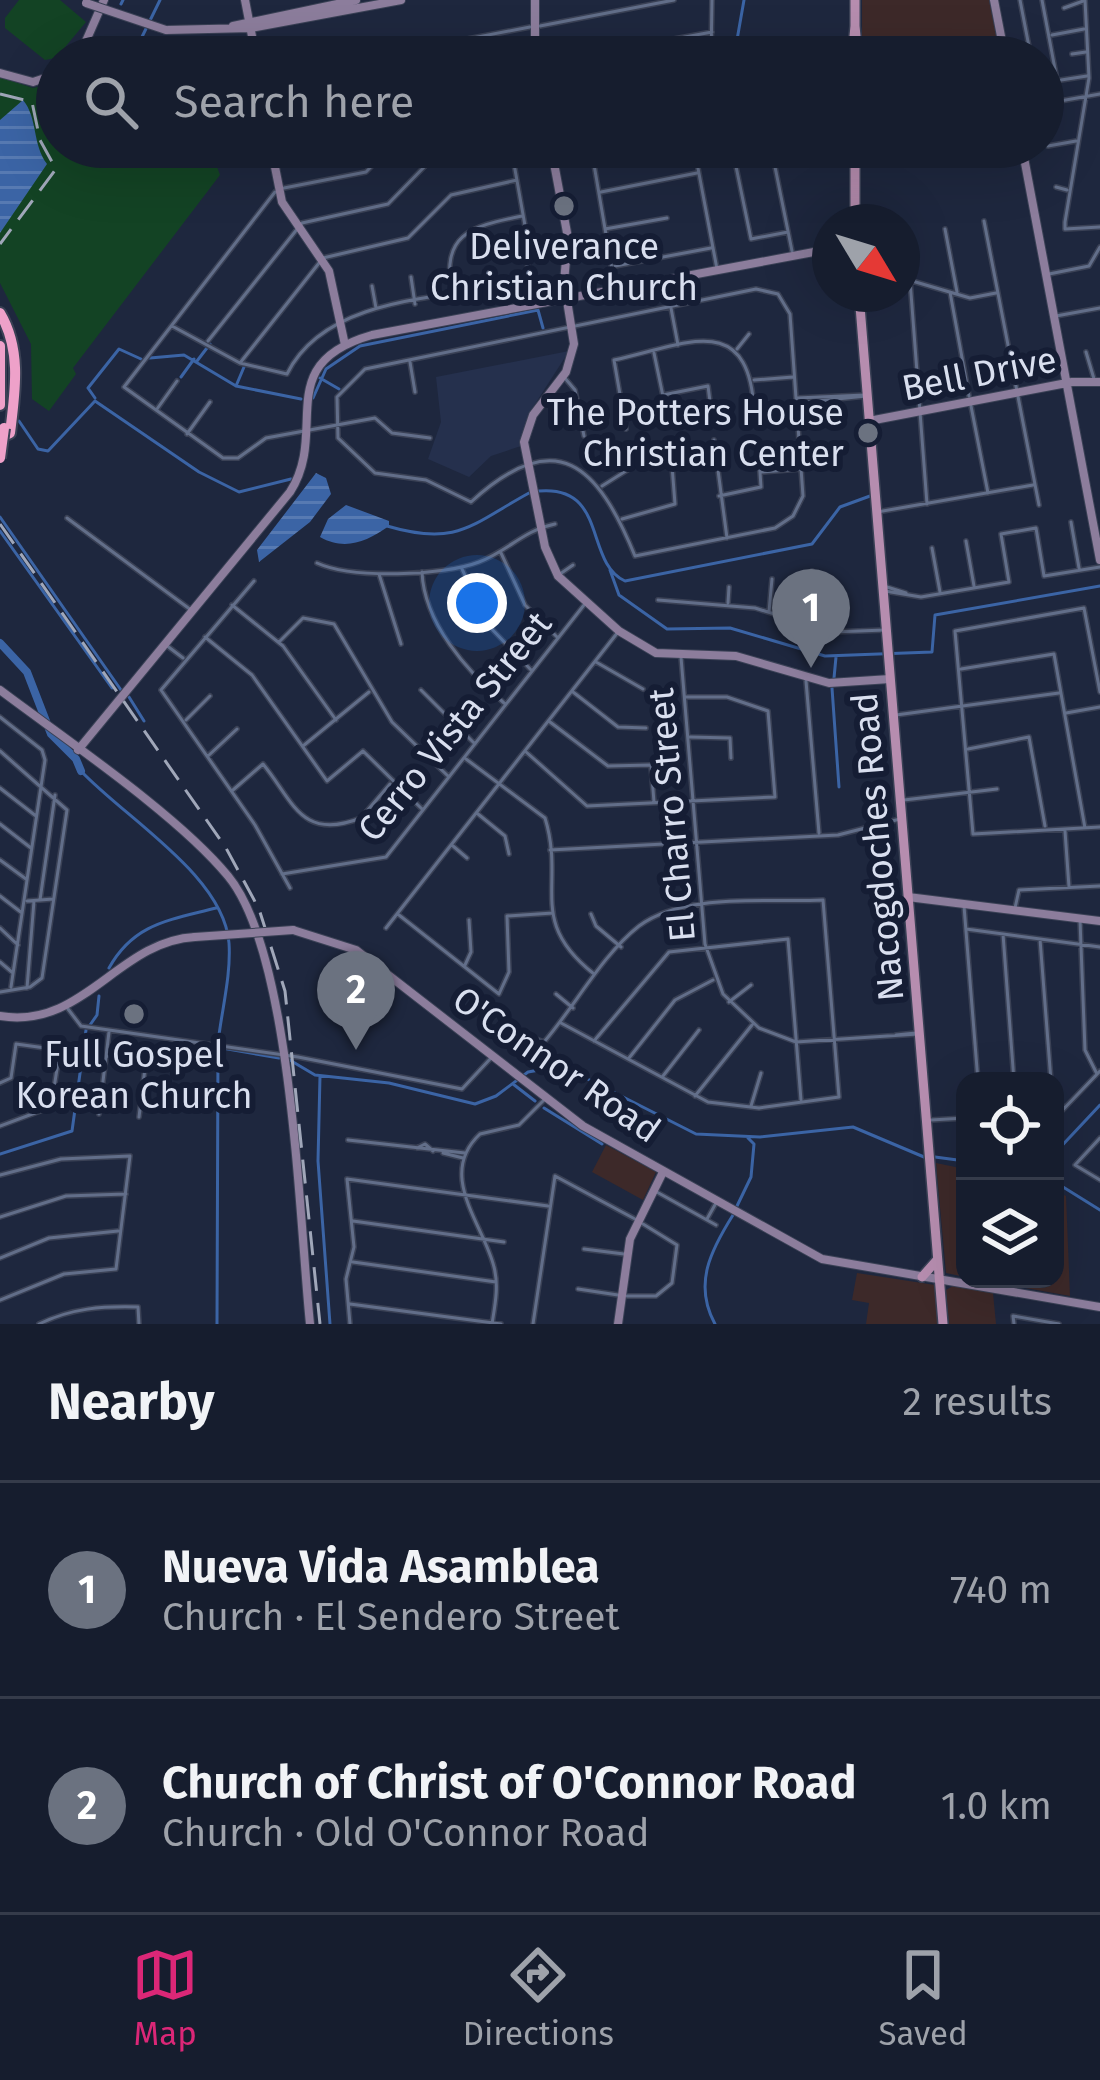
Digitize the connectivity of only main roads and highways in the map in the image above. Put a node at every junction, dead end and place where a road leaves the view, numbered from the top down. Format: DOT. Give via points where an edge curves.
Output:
graph roads {
  1 [pos="855,0"];
  2 [pos="854,36"];
  3 [pos="856,168"];
  4 [pos="855,204"];
  5 [pos="860,312"];
  6 [pos="0,314"];
  7 [pos="0,346"];
  8 [pos="0,406"];
  9 [pos="2,433"];
  10 [pos="0,458"];
  11 [pos="937,1260"];
  12 [pos="922,1277"];
  13 [pos="943,1324"];
  1 -- 2 [label="main road"];
  3 -- 4 [label="main road"];
  5 -- 11 [label="main road, Nacogdoches Road"];
  6 -- 9 [label="highway" via="10,380"];
  7 -- 8 [label="highway"];
  9 -- 10 [label="highway, bridge"];
  11 -- 12 [label="main road"];
  11 -- 13 [label="main road, Nacogdoches Road"];
}
